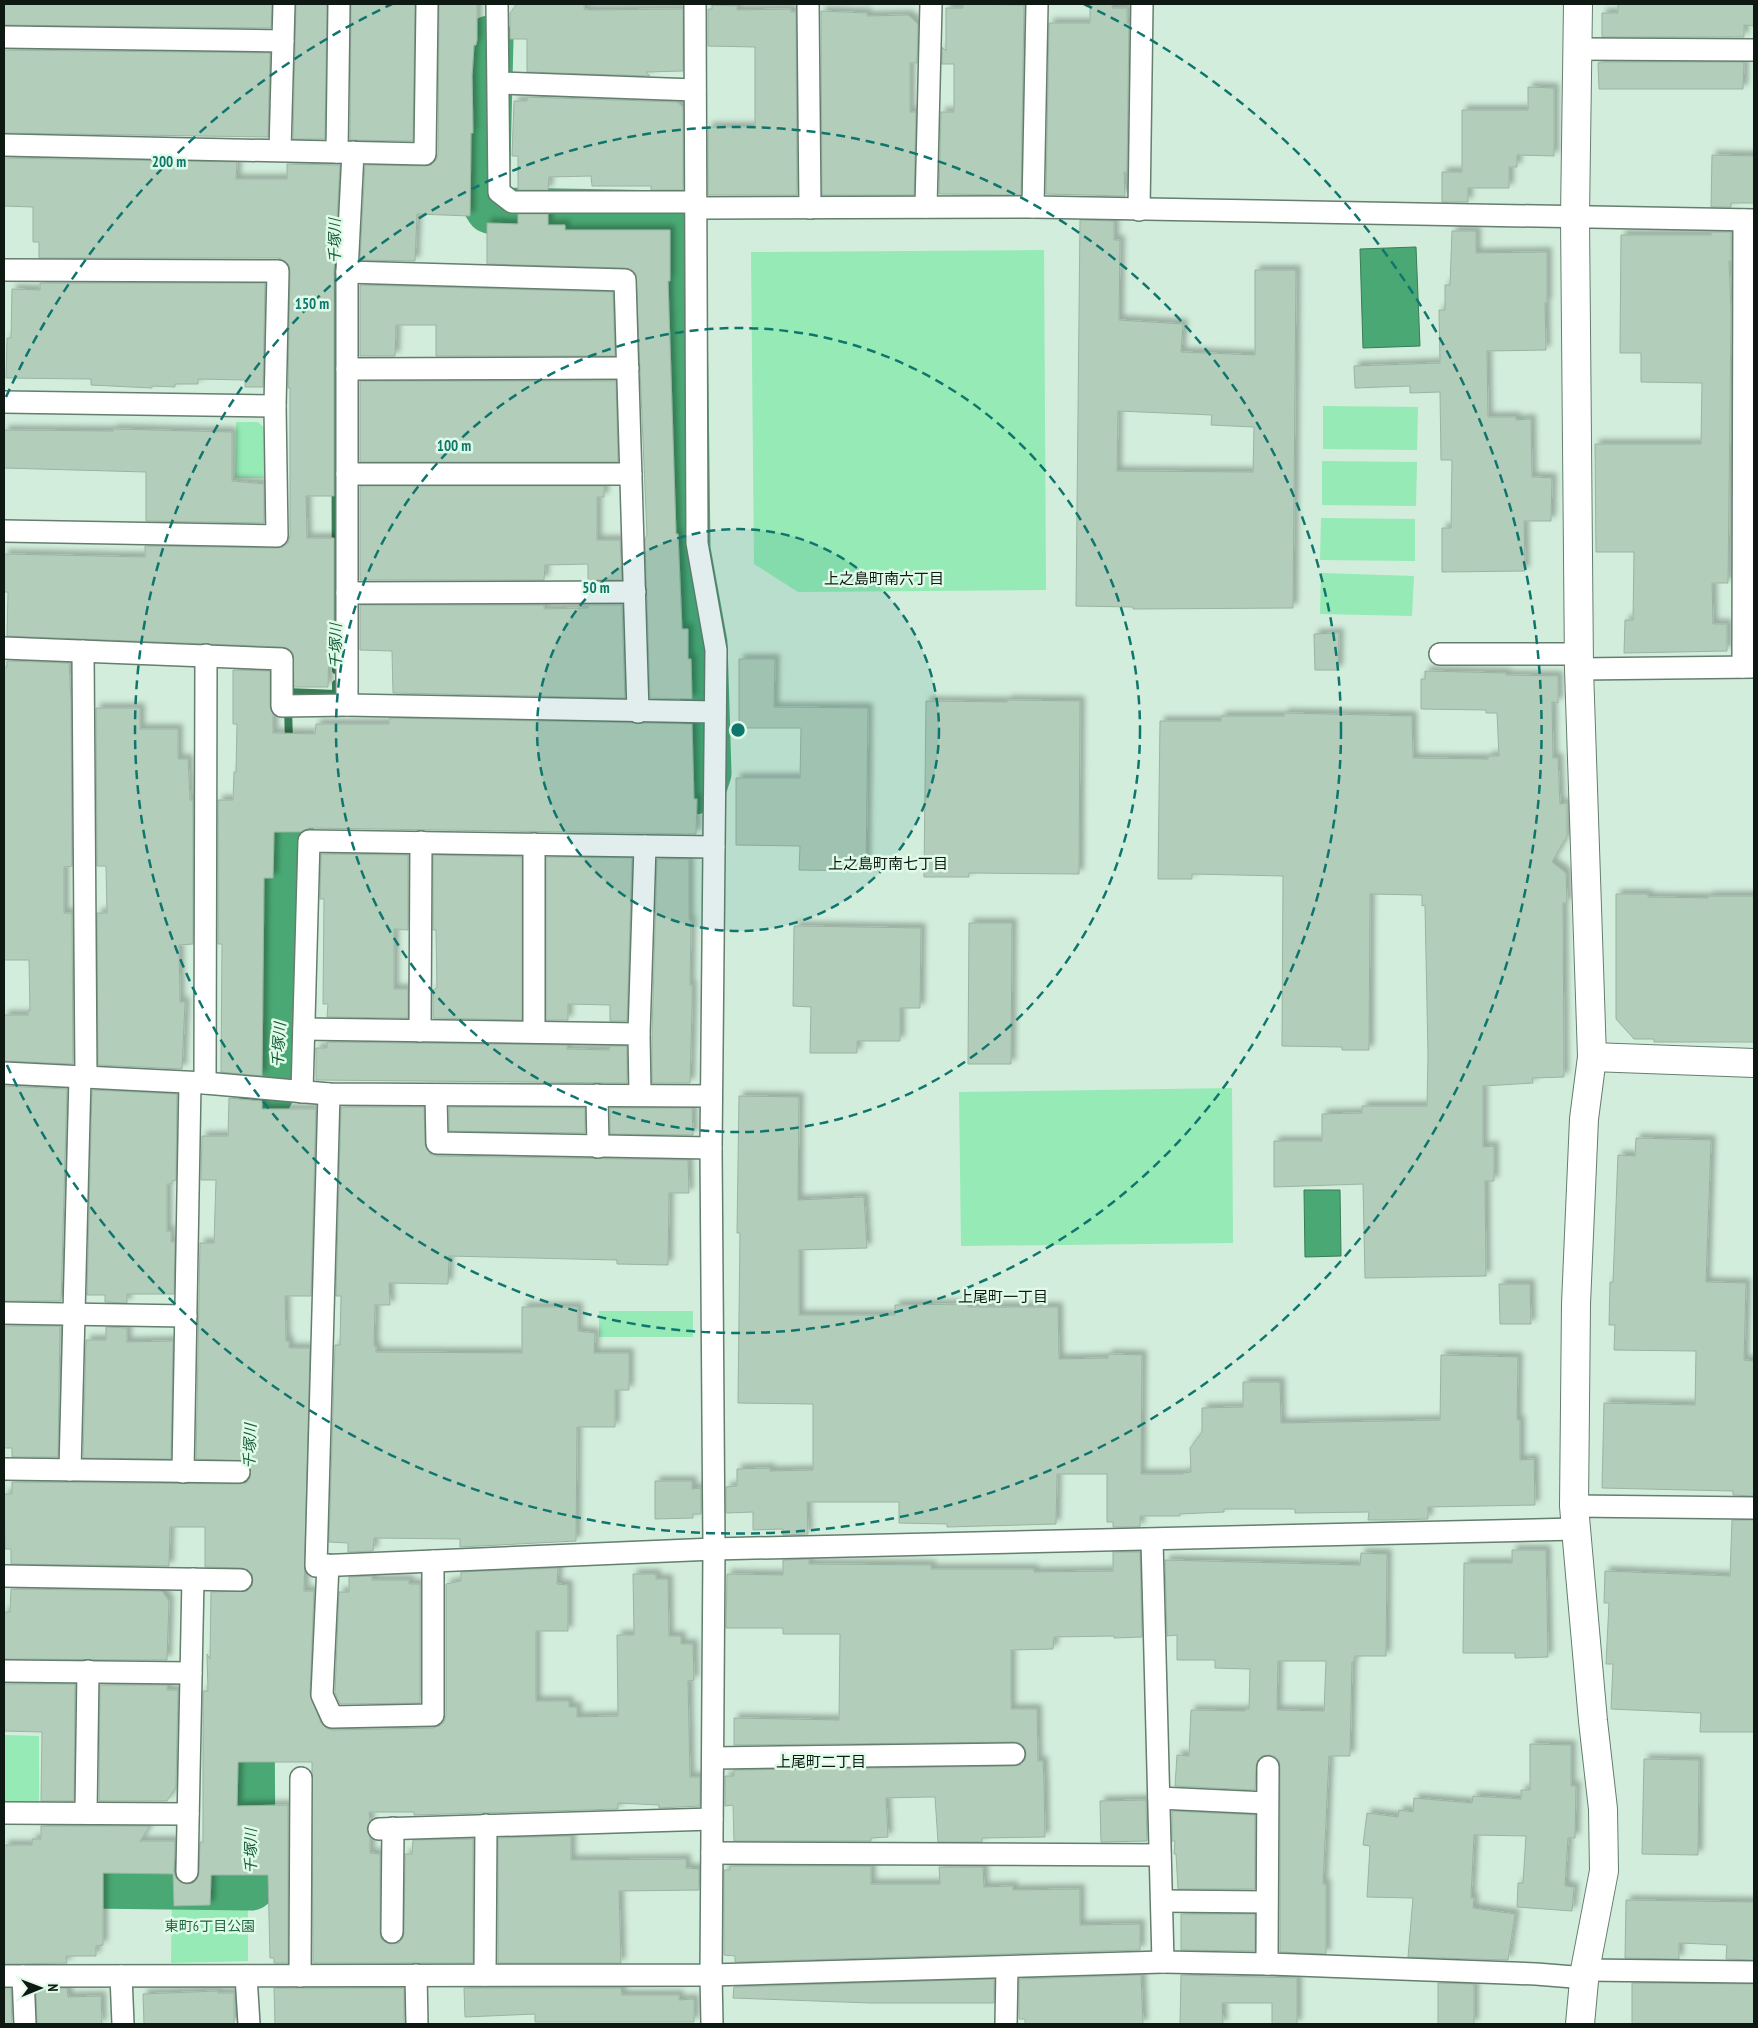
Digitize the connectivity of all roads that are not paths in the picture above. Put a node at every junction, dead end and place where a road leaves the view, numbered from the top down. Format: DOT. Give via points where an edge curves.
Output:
graph roads {
  1 [pos="284,4"];
  2 [pos="339,4"];
  3 [pos="427,4"];
  4 [pos="498,4"];
  5 [pos="695,4"];
  6 [pos="808,4"];
  7 [pos="931,4"];
  8 [pos="1037,4"];
  9 [pos="1142,4"];
  10 [pos="1578,4"];
  11 [pos="4,37"];
  12 [pos="283,41"];
  13 [pos="1577,49"];
  14 [pos="1754,50"];
  15 [pos="499,83"];
  16 [pos="695,90"];
  17 [pos="4,145"];
  18 [pos="280,150"];
  19 [pos="345,152"];
  20 [pos="696,205"];
  21 [pos="926,207"];
  22 [pos="1033,207"];
  23 [pos="810,208"];
  24 [pos="1139,210"];
  25 [pos="1575,217"];
  26 [pos="1749,220"];
  27 [pos="4,270"];
  28 [pos="347,272"];
  29 [pos="1750,345"];
  30 [pos="628,368"];
  31 [pos="347,369"];
  32 [pos="4,402"];
  33 [pos="275,406"];
  34 [pos="347,474"];
  35 [pos="631,474"];
  36 [pos="4,531"];
  37 [pos="1749,533"];
  38 [pos="635,592"];
  39 [pos="347,593"];
  40 [pos="4,648"];
  41 [pos="83,651"];
  42 [pos="1440,654"];
  43 [pos="206,656"];
  44 [pos="1579,661"];
  45 [pos="1749,667"];
  46 [pos="347,705"];
  47 [pos="638,712"];
  48 [pos="709,712"];
  49 [pos="421,842"];
  50 [pos="534,844"];
  51 [pos="645,846"];
  52 [pos="714,848"];
  53 [pos="304,1029"];
  54 [pos="420,1031"];
  55 [pos="534,1032"];
  56 [pos="639,1034"];
  57 [pos="1592,1057"];
  58 [pos="1754,1063"];
  59 [pos="4,1073"];
  60 [pos="83,1077"];
  61 [pos="198,1083"];
  62 [pos="302,1092"];
  63 [pos="329,1094"];
  64 [pos="640,1094"];
  65 [pos="436,1095"];
  66 [pos="597,1095"];
  67 [pos="711,1096"];
  68 [pos="598,1147"];
  69 [pos="711,1148"];
  70 [pos="4,1313"];
  71 [pos="74,1315"];
  72 [pos="186,1316"];
  73 [pos="4,1469"];
  74 [pos="70,1470"];
  75 [pos="183,1472"];
  76 [pos="240,1472"];
  77 [pos="1754,1508"];
  78 [pos="1574,1518"];
  79 [pos="1152,1540"];
  80 [pos="714,1548"];
  81 [pos="433,1561"];
  82 [pos="328,1565"];
  83 [pos="4,1576"];
  84 [pos="193,1579"];
  85 [pos="241,1580"];
  86 [pos="4,1671"];
  87 [pos="88,1672"];
  88 [pos="191,1673"];
  89 [pos="1014,1754"];
  90 [pos="713,1758"];
  91 [pos="1268,1767"];
  92 [pos="300,1778"];
  93 [pos="1159,1798"];
  94 [pos="1266,1803"];
  95 [pos="4,1813"];
  96 [pos="86,1813"];
  97 [pos="188,1814"];
  98 [pos="712,1819"];
  99 [pos="486,1825"];
  100 [pos="712,1853"];
  101 [pos="1160,1855"];
  102 [pos="187,1872"];
  103 [pos="1162,1901"];
  104 [pos="1267,1902"];
  105 [pos="392,1932"];
  106 [pos="1163,1962"];
  107 [pos="1267,1964"];
  108 [pos="1007,1966"];
  109 [pos="1754,1972"];
  110 [pos="1585,1974"];
  111 [pos="416,1975"];
  112 [pos="486,1975"];
  113 [pos="711,1975"];
  114 [pos="13,1976"];
  115 [pos="121,1976"];
  116 [pos="246,1976"];
  117 [pos="300,1976"];
  118 [pos="25,2024"];
  119 [pos="123,2024"];
  120 [pos="249,2024"];
  121 [pos="417,2024"];
  122 [pos="712,2024"];
  123 [pos="1006,2024"];
  124 [pos="1580,2024"];
  1 -- 12 [label="street"];
  2 -- 19 [label="street"];
  3 -- 19 [label="street" via="425,154"];
  4 -- 15 [label="street"];
  5 -- 16 [label="street"];
  6 -- 23 [label="street"];
  7 -- 21 [label="street"];
  8 -- 22 [label="street"];
  9 -- 24 [label="street"];
  10 -- 13 [label="street"];
  11 -- 12 [label="street"];
  12 -- 18 [label="street"];
  13 -- 14 [label="street"];
  13 -- 25 [label="street"];
  15 -- 16 [label="street"];
  15 -- 20 [label="street" via="499,192 512,202"];
  16 -- 20 [label="street"];
  17 -- 18 [label="street"];
  18 -- 19 [label="street"];
  19 -- 28 [label="street"];
  20 -- 23 [label="street"];
  20 -- 48 [label="street" via="697,543 716,650"];
  21 -- 22 [label="street"];
  21 -- 23 [label="street"];
  22 -- 24 [label="street"];
  24 -- 25 [label="street"];
  25 -- 26 [label="street"];
  25 -- 44 [label="street"];
  26 -- 29 [label="street"];
  27 -- 33 [label="street" via="278,271"];
  28 -- 30 [label="street" via="625,280"];
  28 -- 31 [label="street"];
  29 -- 37 [label="street"];
  30 -- 31 [label="street"];
  30 -- 35 [label="street"];
  31 -- 34 [label="street"];
  32 -- 33 [label="street"];
  33 -- 36 [label="street" via="277,536"];
  34 -- 35 [label="street"];
  34 -- 39 [label="street"];
  35 -- 38 [label="street"];
  37 -- 45 [label="street"];
  38 -- 39 [label="street"];
  38 -- 47 [label="street"];
  39 -- 46 [label="street"];
  40 -- 41 [label="street"];
  41 -- 43 [label="street"];
  41 -- 60 [label="street"];
  42 -- 44 [label="street"];
  43 -- 46 [label="street" via="282,659 282,706"];
  43 -- 61 [label="street"];
  44 -- 45 [label="street"];
  44 -- 57 [label="street"];
  46 -- 47 [label="street"];
  47 -- 48 [label="street"];
  48 -- 52 [label="street"];
  49 -- 50 [label="street"];
  49 -- 53 [label="street" via="309,840"];
  49 -- 54 [label="street"];
  50 -- 51 [label="street"];
  50 -- 55 [label="street"];
  51 -- 52 [label="street"];
  51 -- 56 [label="street"];
  52 -- 67 [label="street"];
  53 -- 54 [label="street"];
  53 -- 62 [label="street"];
  54 -- 55 [label="street"];
  55 -- 56 [label="street"];
  56 -- 64 [label="street"];
  57 -- 58 [label="street"];
  57 -- 78 [label="street" via="1584,1119 1576,1304"];
  59 -- 60 [label="street"];
  60 -- 61 [label="street"];
  60 -- 71 [label="street"];
  61 -- 62 [label="street"];
  61 -- 72 [label="street"];
  62 -- 63 [label="street"];
  63 -- 65 [label="street"];
  63 -- 82 [label="street" via="316,1566"];
  64 -- 66 [label="street"];
  64 -- 67 [label="street"];
  65 -- 66 [label="street"];
  65 -- 68 [label="street" via="437,1144"];
  66 -- 68 [label="street"];
  67 -- 69 [label="street"];
  68 -- 69 [label="street"];
  69 -- 80 [label="street"];
  70 -- 71 [label="street"];
  71 -- 72 [label="street"];
  71 -- 74 [label="street"];
  72 -- 75 [label="street"];
  73 -- 74 [label="street"];
  74 -- 75 [label="street"];
  75 -- 76 [label="street"];
  77 -- 78 [label="street"];
  78 -- 79 [label="street"];
  78 -- 110 [label="street" via="1603,1818 1604,1871"];
  79 -- 80 [label="street"];
  79 -- 93 [label="street"];
  80 -- 81 [label="street"];
  80 -- 90 [label="street"];
  81 -- 82 [label="street"];
  81 -- 82 [label="street" via="433,1715 332,1717 322,1695"];
  83 -- 84 [label="street"];
  84 -- 85 [label="street"];
  84 -- 88 [label="street"];
  86 -- 87 [label="street"];
  87 -- 88 [label="street"];
  87 -- 96 [label="street"];
  88 -- 97 [label="street"];
  89 -- 90 [label="street"];
  90 -- 98 [label="street"];
  91 -- 94 [label="street"];
  92 -- 117 [label="street"];
  93 -- 94 [label="street"];
  93 -- 101 [label="street"];
  94 -- 104 [label="street"];
  95 -- 96 [label="street"];
  96 -- 97 [label="street"];
  97 -- 102 [label="street"];
  98 -- 99 [label="street"];
  98 -- 100 [label="street"];
  99 -- 105 [label="street" via="386,1828"];
  99 -- 112 [label="street"];
  100 -- 101 [label="street"];
  100 -- 113 [label="street"];
  101 -- 103 [label="street"];
  103 -- 104 [label="street"];
  103 -- 106 [label="street"];
  104 -- 107 [label="street"];
  106 -- 107 [label="street"];
  106 -- 108 [label="street"];
  107 -- 110 [label="street"];
  108 -- 113 [label="street"];
  108 -- 123 [label="street"];
  109 -- 110 [label="street"];
  110 -- 124 [label="street"];
  111 -- 112 [label="street"];
  111 -- 117 [label="street"];
  111 -- 121 [label="street"];
  112 -- 113 [label="street"];
  113 -- 122 [label="street"];
  114 -- 115 [label="street"];
  114 -- 118 [label="street"];
  115 -- 116 [label="street"];
  115 -- 119 [label="street"];
  116 -- 117 [label="street"];
  116 -- 120 [label="street"];
}
